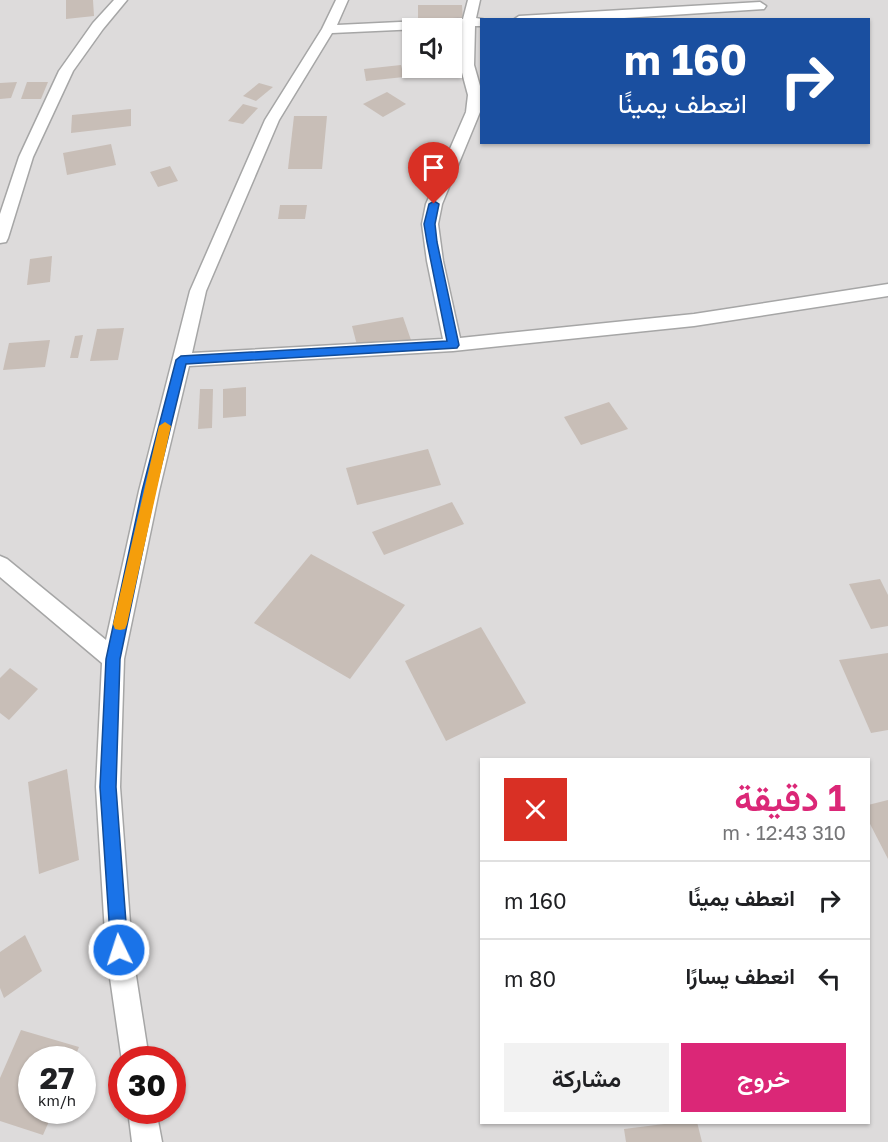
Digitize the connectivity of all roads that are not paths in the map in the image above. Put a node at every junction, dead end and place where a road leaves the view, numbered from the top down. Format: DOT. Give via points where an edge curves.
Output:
graph roads {
  1 [pos="121,0"];
  2 [pos="342,0"];
  3 [pos="474,0"];
  4 [pos="760,6"];
  5 [pos="553,18"];
  6 [pos="475,22"];
  7 [pos="328,29"];
  8 [pos="0,238"];
  9 [pos="888,290"];
  10 [pos="453,345"];
  11 [pos="181,360"];
  12 [pos="0,565"];
  13 [pos="113,659"];
  14 [pos="133,1046"];
  15 [pos="144,1124"];
  16 [pos="147,1142"];
  1 -- 8 [label="street" via="66,71 26,157"];
  2 -- 7 [label="street"];
  3 -- 6 [label="street"];
  4 -- 5 [label="street"];
  6 -- 7 [label="street"];
  6 -- 10 [label="street" via="467,65 475,95 473,112 434,204 430,224"];
  7 -- 11 [label="street" via="272,120 198,291"];
  9 -- 10 [label="street" via="694,320"];
  10 -- 11 [label="street"];
  11 -- 13 [label="street"];
  12 -- 13 [label="street"];
  13 -- 14 [label="street" via="108,787 119,950"];
  15 -- 16 [label="street"];
}
